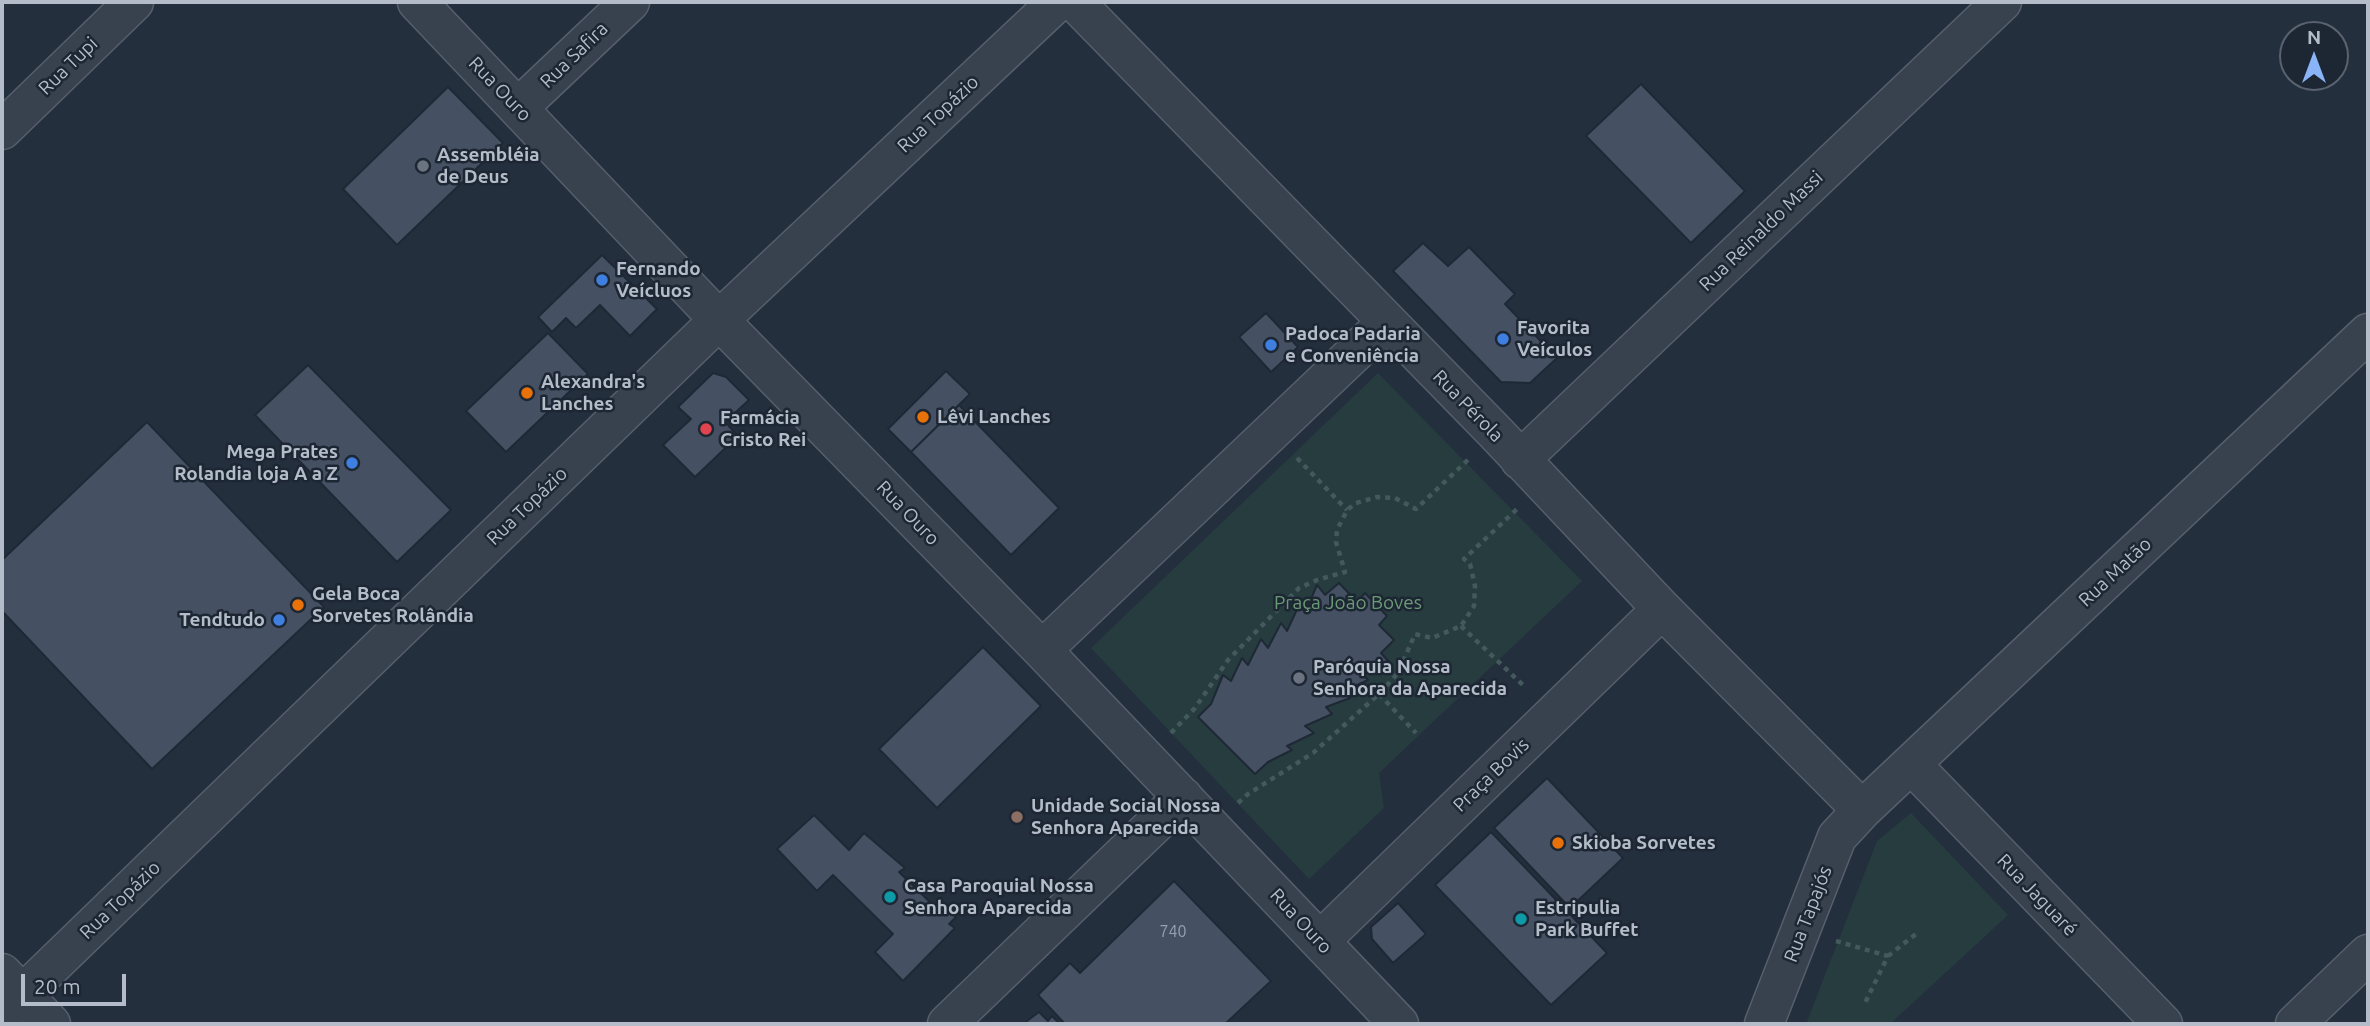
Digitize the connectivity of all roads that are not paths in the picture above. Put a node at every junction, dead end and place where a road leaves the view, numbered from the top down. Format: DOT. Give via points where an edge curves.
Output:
graph roads {
  1 [pos="134,2"];
  2 [pos="417,2"];
  3 [pos="630,2"];
  4 [pos="1057,2"];
  5 [pos="1075,2"];
  6 [pos="1979,9"];
  7 [pos="518,108"];
  8 [pos="2,130"];
  9 [pos="719,320"];
  10 [pos="1386,323"];
  11 [pos="2364,345"];
  12 [pos="1520,459"];
  13 [pos="1662,608"];
  14 [pos="1042,650"];
  15 [pos="1912,765"];
  16 [pos="1182,797"];
  17 [pos="1862,810"];
  18 [pos="1320,941"];
  19 [pos="2368,954"];
  20 [pos="8,994"];
  21 [pos="51,1024"];
  22 [pos="947,1024"];
  23 [pos="1399,1024"];
  24 [pos="1765,1024"];
  25 [pos="2163,1024"];
  26 [pos="2295,1024"];
  1 -- 8 [label="street, Rua Tupi"];
  2 -- 7 [label="street, Rua Ouro"];
  3 -- 7 [label="street, Rua Safira"];
  4 -- 9 [label="street, Rua Topázio"];
  5 -- 10 [label="street, Rua Pérola"];
  6 -- 12 [label="street, Rua Reinaldo Massi"];
  7 -- 9 [label="street, Rua Ouro"];
  9 -- 14 [label="street, Rua Ouro"];
  9 -- 20 [label="street, Rua Topázio"];
  10 -- 12 [label="street, Rua Pérola"];
  10 -- 14 [label="street"];
  11 -- 15 [label="street, Rua Matão"];
  12 -- 13 [label="street, Rua Pérola"];
  13 -- 17 [label="street, Rua Pérola"];
  13 -- 18 [label="street, Praça Bovis"];
  14 -- 16 [label="street, Rua Ouro"];
  15 -- 17 [label="street, Rua Matão"];
  15 -- 25 [label="street, Rua Jaguaré"];
  16 -- 18 [label="street, Rua Ouro"];
  16 -- 22 [label="street"];
  17 -- 24 [label="street, Rua Tapajós" via="1838,837"];
  18 -- 23 [label="street, Rua Ouro"];
  19 -- 26 [label="street"];
  20 -- 21 [label="street"];
}
